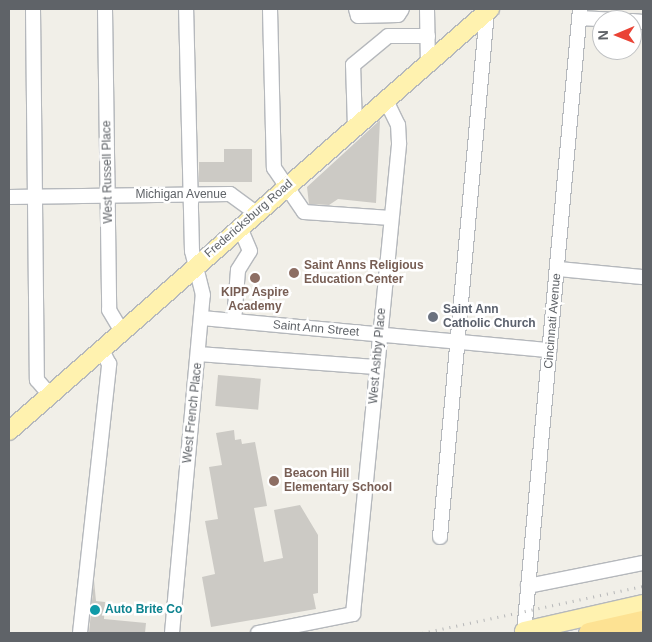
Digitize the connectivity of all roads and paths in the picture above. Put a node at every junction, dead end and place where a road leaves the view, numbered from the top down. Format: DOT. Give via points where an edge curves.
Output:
graph roads {
  1 [pos="33,9"];
  2 [pos="105,9"];
  3 [pos="186,9"];
  4 [pos="270,9"];
  5 [pos="356,9"];
  6 [pos="402,9"];
  7 [pos="427,9"];
  8 [pos="489,10"];
  9 [pos="580,13"];
  10 [pos="428,36"];
  11 [pos="428,65"];
  12 [pos="386,100"];
  13 [pos="355,127"];
  14 [pos="288,185"];
  15 [pos="191,193"];
  16 [pos="108,195"];
  17 [pos="9,196"];
  18 [pos="36,196"];
  19 [pos="256,213"];
  20 [pos="391,218"];
  21 [pos="240,228"];
  22 [pos="197,265"];
  23 [pos="558,269"];
  24 [pos="643,277"];
  25 [pos="202,318"];
  26 [pos="234,321"];
  27 [pos="122,332"];
  28 [pos="379,335"];
  29 [pos="460,342"];
  30 [pos="102,350"];
  31 [pos="550,350"];
  32 [pos="198,354"];
  33 [pos="376,368"];
  34 [pos="50,395"];
  35 [pos="9,431"];
  36 [pos="440,537"];
  37 [pos="643,564"];
  38 [pos="528,586"];
  39 [pos="643,604"];
  40 [pos="643,622"];
  41 [pos="643,630"];
  42 [pos="524,632"];
  43 [pos="80,633"];
  44 [pos="172,633"];
  45 [pos="258,633"];
  46 [pos="589,633"];
  47 [pos="629,633"];
  1 -- 18 [label="street"];
  2 -- 16 [label="street, West Russell Place"];
  3 -- 15 [label="street, West French Place"];
  4 -- 14 [label="street" via="272,162"];
  5 -- 6 [label="street" via="358,16 398,15"];
  7 -- 10 [label="street"];
  8 -- 11 [label="main road, Fredericksburg Road"];
  8 -- 29 [label="street"];
  9 -- 23 [label="street, Cincinnati Avenue"];
  10 -- 11 [label="street"];
  10 -- 13 [label="street" via="388,36 354,65"];
  11 -- 12 [label="main road, Fredericksburg Road"];
  12 -- 13 [label="main road, Fredericksburg Road"];
  12 -- 20 [label="street, West Ashby Place" via="398,125"];
  13 -- 14 [label="main road, Fredericksburg Road"];
  14 -- 19 [label="main road, Fredericksburg Road"];
  14 -- 20 [label="street" via="304,212"];
  15 -- 16 [label="street, Michigan Avenue"];
  15 -- 19 [label="street, Michigan Avenue" via="240,197"];
  15 -- 22 [label="street, West French Place" via="192,251"];
  16 -- 18 [label="street, Michigan Avenue"];
  16 -- 27 [label="street, West Russell Place" via="109,310"];
  17 -- 18 [label="street, Michigan Avenue"];
  18 -- 34 [label="street" via="37,380"];
  19 -- 21 [label="main road, Fredericksburg Road"];
  20 -- 28 [label="street, West Ashby Place"];
  21 -- 22 [label="main road, Fredericksburg Road"];
  21 -- 26 [label="street" via="250,251 238,270"];
  22 -- 25 [label="street, West French Place" via="203,283"];
  22 -- 27 [label="main road, Fredericksburg Road"];
  23 -- 24 [label="street"];
  23 -- 31 [label="street, Cincinnati Avenue"];
  25 -- 26 [label="street, Saint Ann Street"];
  25 -- 32 [label="street, West French Place"];
  26 -- 28 [label="street, Saint Ann Street"];
  27 -- 30 [label="main road, Fredericksburg Road"];
  28 -- 29 [label="street, Saint Ann Street"];
  28 -- 33 [label="street, West Ashby Place"];
  29 -- 31 [label="street, Saint Ann Street"];
  29 -- 36 [label="street"];
  30 -- 34 [label="main road, Fredericksburg Road"];
  30 -- 43 [label="street" via="109,364"];
  31 -- 38 [label="street, Cincinnati Avenue"];
  32 -- 33 [label="street"];
  32 -- 44 [label="street, West French Place"];
  33 -- 45 [label="street, West Ashby Place" via="354,614"];
  34 -- 35 [label="main road, Fredericksburg Road"];
  37 -- 38 [label="street"];
  38 -- 42 [label="street, Cincinnati Avenue"];
  39 -- 42 [label="main road"];
  40 -- 46 [label="highway"];
  41 -- 47 [label="highway"];
}
